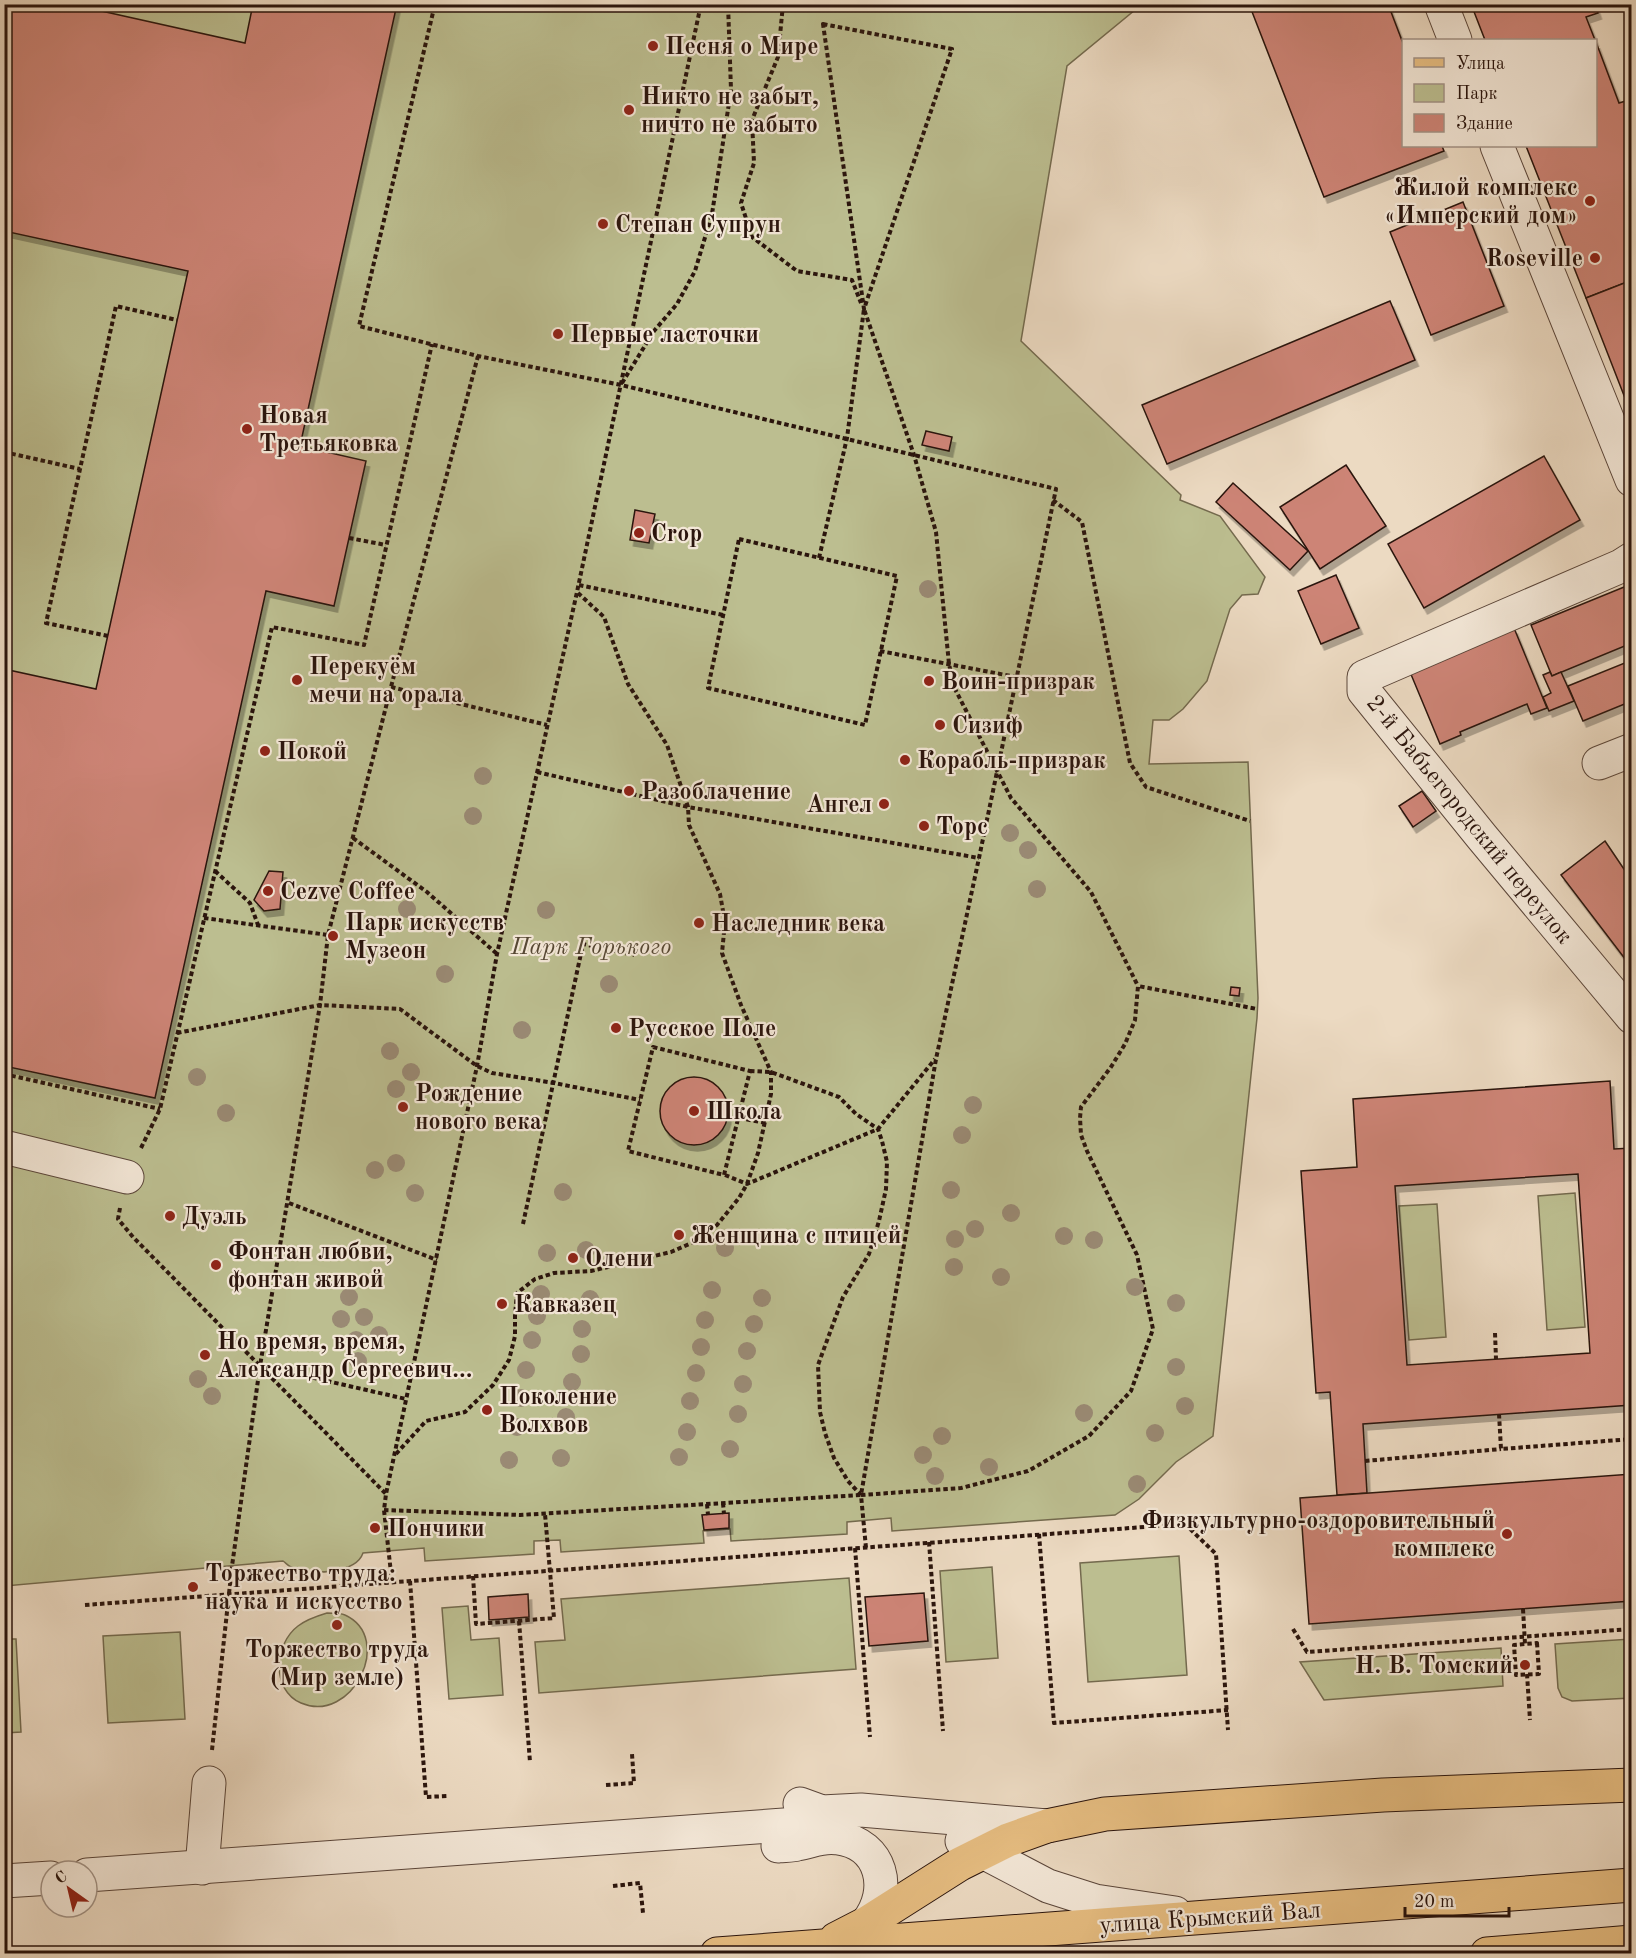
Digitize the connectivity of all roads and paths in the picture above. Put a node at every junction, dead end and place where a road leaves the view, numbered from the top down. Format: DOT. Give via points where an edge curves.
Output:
graph roads {
  1 [pos="435,4"];
  2 [pos="701,4"];
  3 [pos="728,4"];
  4 [pos="783,4"];
  5 [pos="1441,4"];
  6 [pos="1455,39"];
  7 [pos="1497,147"];
  8 [pos="864,309"];
  9 [pos="177,320"];
  10 [pos="432,344"];
  11 [pos="478,356"];
  12 [pos="621,385"];
  13 [pos="847,438"];
  14 [pos="4,452"];
  15 [pos="914,455"];
  16 [pos="80,469"];
  17 [pos="1632,480"];
  18 [pos="1053,500"];
  19 [pos="350,538"];
  20 [pos="386,545"];
  21 [pos="819,558"];
  22 [pos="1632,559"];
  23 [pos="579,585"];
  24 [pos="577,592"];
  25 [pos="723,615"];
  26 [pos="108,636"];
  27 [pos="880,651"];
  28 [pos="949,664"];
  29 [pos="1016,677"];
  30 [pos="391,687"];
  31 [pos="547,725"];
  32 [pos="1632,750"];
  33 [pos="1599,763"];
  34 [pos="998,770"];
  35 [pos="537,772"];
  36 [pos="688,807"];
  37 [pos="1250,821"];
  38 [pos="353,838"];
  39 [pos="980,858"];
  40 [pos="215,871"];
  41 [pos="204,918"];
  42 [pos="258,925"];
  43 [pos="328,935"];
  44 [pos="497,954"];
  45 [pos="634,955"];
  46 [pos="1138,986"];
  47 [pos="320,1005"];
  48 [pos="1257,1009"];
  49 [pos="1632,1017"];
  50 [pos="177,1033"];
  51 [pos="936,1059"];
  52 [pos="477,1066"];
  53 [pos="750,1071"];
  54 [pos="771,1072"];
  55 [pos="4,1074"];
  56 [pos="554,1083"];
  57 [pos="640,1100"];
  58 [pos="160,1109"];
  59 [pos="739,1118"];
  60 [pos="766,1123"];
  61 [pos="878,1130"];
  62 [pos="4,1147"];
  63 [pos="724,1175"];
  64 [pos="127,1178"];
  65 [pos="747,1184"];
  66 [pos="289,1203"];
  67 [pos="523,1224"];
  68 [pos="437,1260"];
  69 [pos="1495,1333"];
  70 [pos="1496,1359"];
  71 [pos="260,1366"];
  72 [pos="406,1399"];
  73 [pos="1499,1414"];
  74 [pos="1632,1439"];
  75 [pos="1502,1449"];
  76 [pos="396,1454"];
  77 [pos="1365,1461"];
  78 [pos="386,1494"];
  79 [pos="861,1495"];
  80 [pos="723,1503"];
  81 [pos="707,1504"];
  82 [pos="384,1510"];
  83 [pos="545,1514"];
  84 [pos="724,1514"];
  85 [pos="708,1515"];
  86 [pos="1039,1534"];
  87 [pos="929,1542"];
  88 [pos="855,1548"];
  89 [pos="866,1548"];
  90 [pos="550,1570"];
  91 [pos="473,1576"];
  92 [pos="410,1581"];
  93 [pos="392,1582"];
  94 [pos="228,1595"];
  95 [pos="85,1605"];
  96 [pos="1522,1609"];
  97 [pos="519,1621"];
  98 [pos="1293,1629"];
  99 [pos="1632,1629"];
  100 [pos="1525,1636"];
  101 [pos="1525,1644"];
  102 [pos="1527,1674"];
  103 [pos="1228,1710"];
  104 [pos="1530,1720"];
  105 [pos="1228,1730"];
  106 [pos="944,1731"];
  107 [pos="870,1737"];
  108 [pos="632,1754"];
  109 [pos="530,1762"];
  110 [pos="209,1783"];
  111 [pos="606,1785"];
  112 [pos="1632,1785"];
  113 [pos="448,1796"];
  114 [pos="861,1810"];
  115 [pos="813,1824"];
  116 [pos="1047,1826"];
  117 [pos="984,1852"];
  118 [pos="202,1868"];
  119 [pos="99,1874"];
  120 [pos="39,1879"];
  121 [pos="4,1881"];
  122 [pos="1632,1885"];
  123 [pos="614,1886"];
  124 [pos="643,1914"];
  125 [pos="1203,1917"];
  126 [pos="867,1923"];
  127 [pos="1632,1942"];
  128 [pos="825,1945"];
  129 [pos="717,1953"];
  130 [pos="1487,1953"];
  1 -- 10 [label="path" via="359,326"];
  2 -- 12 [label="path"];
  3 -- 12 [label="path" via="731,90 712,214 695,271 678,304 654,331"];
  4 -- 8 [label="path" via="778,57 752,120 754,163 741,203 752,237 797,271 852,280"];
  5 -- 6 [label="street"];
  7 -- 17 [label="street"];
  8 -- 8 [label="path" via="952,49 823,24 857,263"];
  8 -- 13 [label="path"];
  8 -- 15 [label="path"];
  9 -- 16 [label="path" via="116,306"];
  10 -- 11 [label="path"];
  10 -- 20 [label="path"];
  11 -- 12 [label="path"];
  11 -- 30 [label="path"];
  12 -- 13 [label="path"];
  12 -- 23 [label="path"];
  13 -- 15 [label="path"];
  13 -- 21 [label="path"];
  14 -- 16 [label="path"];
  15 -- 18 [label="path" via="1056,489"];
  15 -- 28 [label="path" via="936,532"];
  16 -- 26 [label="path" via="46,622"];
  18 -- 29 [label="path"];
  18 -- 37 [label="path" via="1082,522 1130,763 1146,787"];
  19 -- 20 [label="path"];
  20 -- 40 [label="path" via="364,645 272,627"];
  21 -- 25 [label="path" via="739,539"];
  21 -- 27 [label="path" via="897,576"];
  22 -- 49 [label="street, 2-й Бабьегородский переулок" via="1364,677 1364,691"];
  23 -- 24 [label="path"];
  23 -- 25 [label="path"];
  24 -- 31 [label="path"];
  24 -- 36 [label="path" via="604,617 628,684 667,745"];
  25 -- 27 [label="path" via="708,688 843,720 865,725"];
  27 -- 28 [label="path"];
  28 -- 29 [label="path"];
  28 -- 34 [label="path" via="954,687"];
  29 -- 34 [label="path"];
  30 -- 31 [label="path"];
  30 -- 38 [label="path"];
  31 -- 35 [label="path"];
  32 -- 33 [label="street"];
  34 -- 39 [label="path"];
  34 -- 46 [label="path" via="1011,798 1091,892"];
  35 -- 36 [label="path"];
  35 -- 44 [label="path"];
  36 -- 39 [label="path"];
  36 -- 54 [label="path" via="689,825 720,894 725,922 722,953"];
  38 -- 43 [label="path"];
  38 -- 44 [label="path" via="427,892"];
  39 -- 51 [label="path"];
  40 -- 41 [label="path"];
  40 -- 42 [label="path" via="250,903"];
  41 -- 42 [label="path"];
  41 -- 50 [label="path"];
  42 -- 43 [label="path"];
  43 -- 47 [label="path"];
  44 -- 52 [label="path"];
  45 -- 56 [label="path" via="583,944"];
  46 -- 48 [label="path"];
  46 -- 79 [label="path" via="1135,1020 1125,1044 1081,1107 1080,1118 1087,1151 1137,1256 1153,1329 1131,1392 1089,1436 1028,1471 961,1488"];
  47 -- 50 [label="path"];
  47 -- 52 [label="path" via="400,1009"];
  47 -- 66 [label="path"];
  50 -- 58 [label="path"];
  51 -- 61 [label="path"];
  51 -- 79 [label="path"];
  52 -- 56 [label="path" via="492,1073"];
  52 -- 68 [label="path"];
  53 -- 54 [label="path"];
  53 -- 57 [label="path" via="653,1047"];
  53 -- 59 [label="path"];
  54 -- 60 [label="path"];
  54 -- 61 [label="path" via="839,1097"];
  55 -- 58 [label="path"];
  56 -- 57 [label="path"];
  56 -- 67 [label="path"];
  57 -- 63 [label="path" via="628,1151"];
  58 -- 64 [label="path"];
  59 -- 60 [label="path"];
  59 -- 63 [label="path"];
  60 -- 65 [label="path"];
  61 -- 65 [label="path"];
  61 -- 79 [label="path" via="887,1162 879,1221 868,1254 843,1298 818,1365 818,1395 825,1433 834,1458"];
  62 -- 64 [label="street"];
  63 -- 65 [label="path"];
  64 -- 71 [label="path" via="118,1218"];
  65 -- 76 [label="path" via="717,1225 694,1242 671,1252 591,1271 554,1273 535,1279 517,1293 515,1336 509,1360 493,1385 465,1412 426,1421"];
  66 -- 68 [label="path"];
  66 -- 71 [label="path"];
  68 -- 72 [label="path"];
  69 -- 70 [label="path"];
  71 -- 72 [label="path"];
  71 -- 78 [label="path"];
  71 -- 94 [label="path"];
  72 -- 76 [label="path"];
  73 -- 75 [label="path"];
  74 -- 75 [label="path"];
  75 -- 77 [label="path"];
  76 -- 78 [label="path"];
  78 -- 82 [label="path"];
  79 -- 80 [label="path"];
  79 -- 89 [label="path"];
  80 -- 81 [label="path"];
  80 -- 84 [label="path"];
  81 -- 83 [label="path"];
  81 -- 85 [label="path"];
  82 -- 83 [label="path"];
  82 -- 93 [label="path"];
  83 -- 90 [label="path"];
  86 -- 87 [label="path"];
  86 -- 103 [label="path" via="1185,1524 1216,1554"];
  86 -- 103 [label="path" via="1054,1723"];
  87 -- 89 [label="path"];
  87 -- 106 [label="path"];
  88 -- 89 [label="path"];
  88 -- 90 [label="path"];
  88 -- 107 [label="path"];
  90 -- 91 [label="path"];
  90 -- 97 [label="path" via="554,1618"];
  91 -- 92 [label="path"];
  91 -- 97 [label="path" via="476,1624"];
  92 -- 93 [label="path"];
  92 -- 113 [label="path" via="426,1797"];
  93 -- 94 [label="path"];
  94 -- 95 [label="path"];
  94 -- 110 [label="path"];
  96 -- 100 [label="path"];
  97 -- 109 [label="path"];
  98 -- 100 [label="path" via="1307,1652"];
  99 -- 100 [label="path"];
  100 -- 101 [label="path"];
  101 -- 102 [label="path" via="1514,1645 1515,1675"];
  101 -- 102 [label="path" via="1537,1643 1539,1674"];
  102 -- 104 [label="path"];
  103 -- 105 [label="path"];
  108 -- 111 [label="path" via="634,1783"];
  110 -- 118 [label="street"];
  112 -- 116 [label="main road" via="1383,1795 1128,1812"];
  114 -- 115 [label="street"];
  114 -- 116 [label="street"];
  114 -- 117 [label="street" via="921,1826"];
  115 -- 118 [label="street" via="796,1845 708,1851 681,1833"];
  115 -- 126 [label="street" via="862,1848 876,1864 881,1896"];
  116 -- 117 [label="main road"];
  117 -- 125 [label="street" via="1048,1886 1095,1901"];
  117 -- 126 [label="main road"];
  118 -- 119 [label="street"];
  120 -- 121 [label="street"];
  122 -- 125 [label="main road, улица Крымский Вал"];
  123 -- 124 [label="path" via="640,1883"];
  125 -- 128 [label="main road, улица Крымский Вал"];
  126 -- 128 [label="main road"];
  127 -- 130 [label="main road"];
  128 -- 129 [label="main road, улица Крымский Вал"];
}
